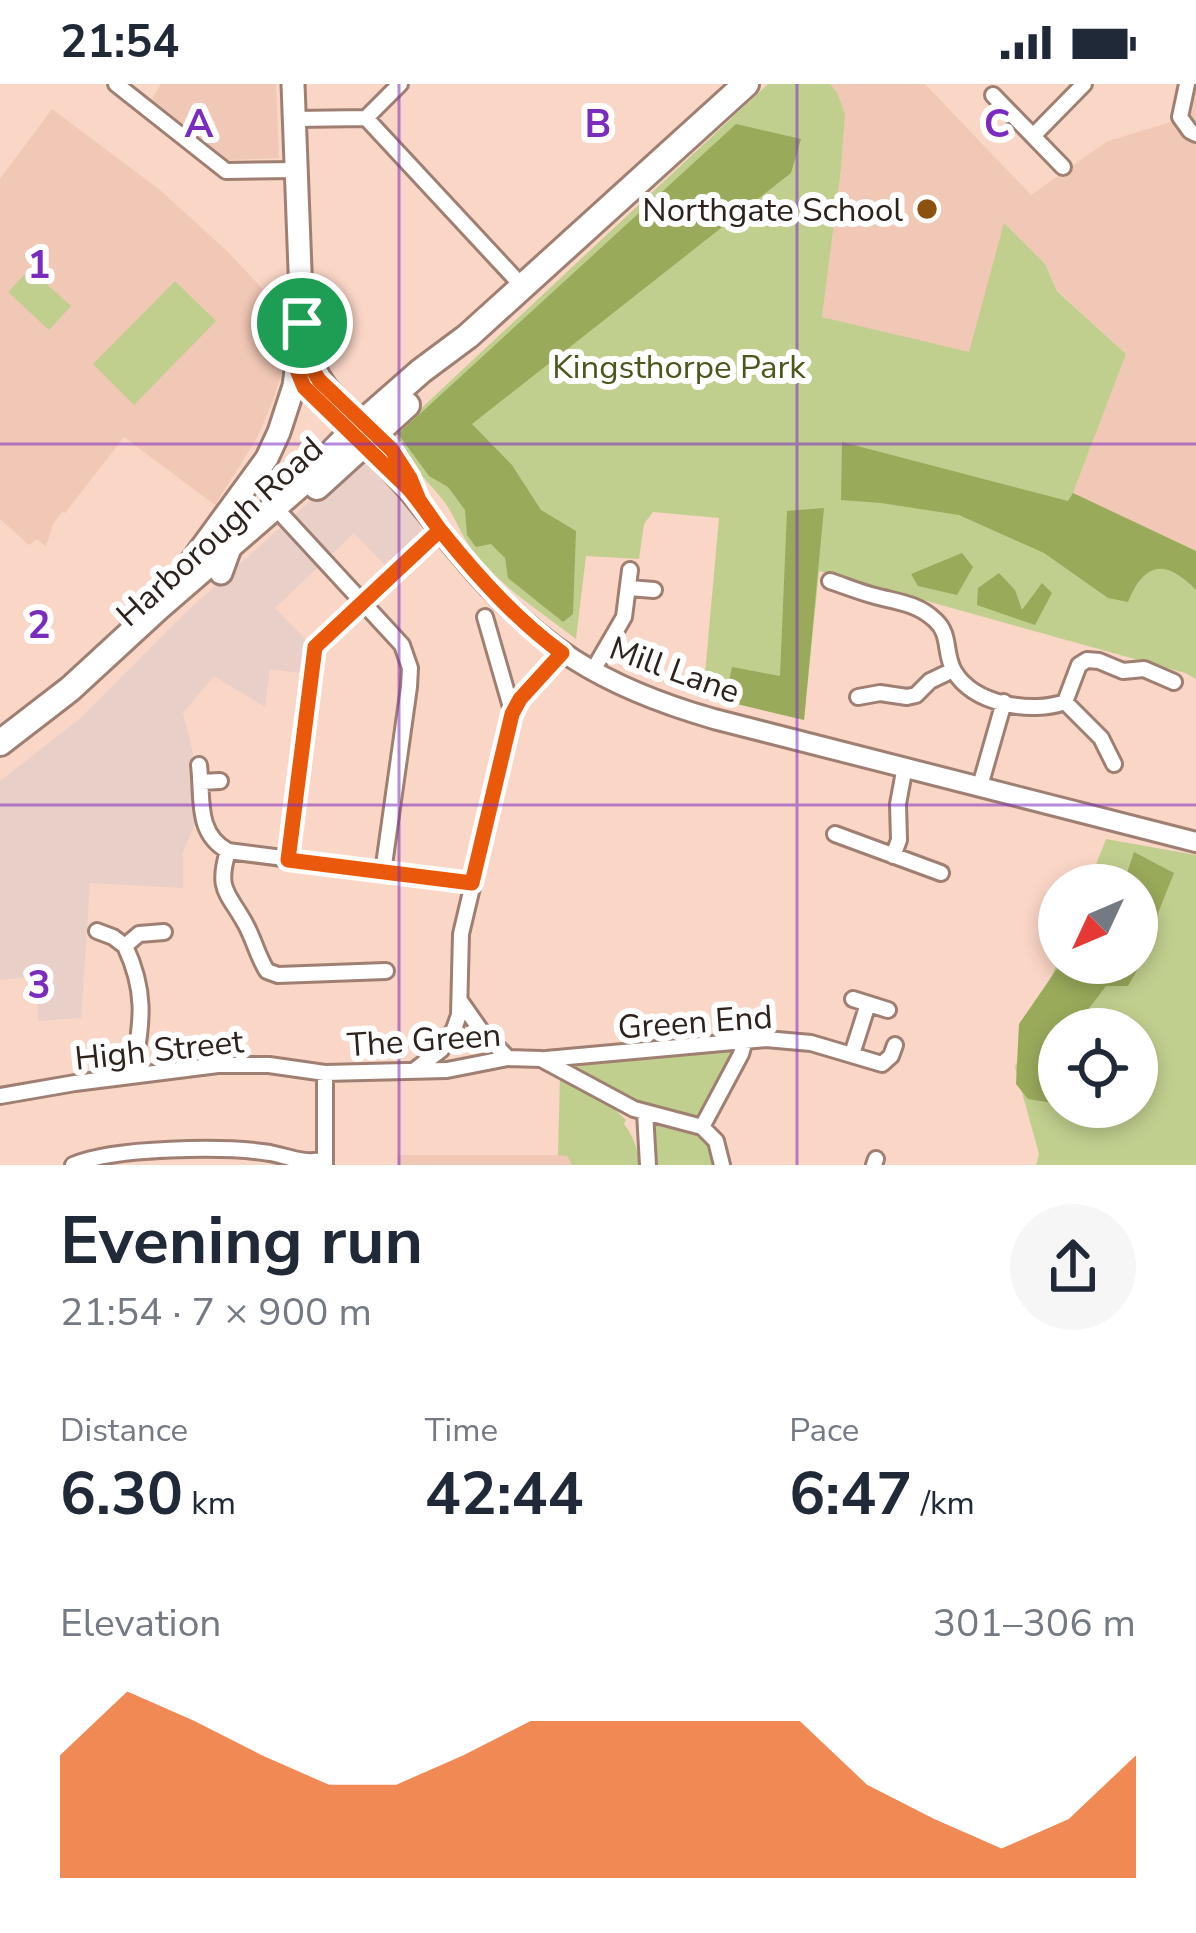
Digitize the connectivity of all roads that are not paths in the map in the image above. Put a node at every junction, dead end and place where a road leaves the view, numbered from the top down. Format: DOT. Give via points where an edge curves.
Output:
graph roads {
  1 [pos="116,84"];
  2 [pos="293,84"];
  3 [pos="400,84"];
  4 [pos="746,84"];
  5 [pos="1084,84"];
  6 [pos="1186,84"];
  7 [pos="993,95"];
  8 [pos="366,118"];
  9 [pos="294,119"];
  10 [pos="1196,134"];
  11 [pos="1033,136"];
  12 [pos="1063,167"];
  13 [pos="296,170"];
  14 [pos="523,287"];
  15 [pos="302,323"];
  16 [pos="297,370"];
  17 [pos="366,441"];
  18 [pos="251,483"];
  19 [pos="284,517"];
  20 [pos="437,532"];
  21 [pos="232,546"];
  22 [pos="630,570"];
  23 [pos="221,574"];
  24 [pos="830,581"];
  25 [pos="629,588"];
  26 [pos="654,590"];
  27 [pos="363,601"];
  28 [pos="158,608"];
  29 [pos="485,617"];
  30 [pos="562,653"];
  31 [pos="953,670"];
  32 [pos="592,672"];
  33 [pos="1174,682"];
  34 [pos="858,697"];
  35 [pos="1004,702"];
  36 [pos="1065,702"];
  37 [pos="512,714"];
  38 [pos="0,742"];
  39 [pos="0,761"];
  40 [pos="1114,764"];
  41 [pos="199,765"];
  42 [pos="904,766"];
  43 [pos="201,782"];
  44 [pos="220,782"];
  45 [pos="980,786"];
  46 [pos="835,834"];
  47 [pos="1196,842"];
  48 [pos="228,850"];
  49 [pos="893,856"];
  50 [pos="288,860"];
  51 [pos="383,872"];
  52 [pos="941,873"];
  53 [pos="472,883"];
  54 [pos="97,931"];
  55 [pos="164,932"];
  56 [pos="125,946"];
  57 [pos="386,971"];
  58 [pos="461,1002"];
  59 [pos="888,1010"];
  60 [pos="746,1040"];
  61 [pos="895,1045"];
  62 [pos="852,1054"];
  63 [pos="508,1058"];
  64 [pos="541,1060"];
  65 [pos="416,1070"];
  66 [pos="325,1073"];
  67 [pos="133,1075"];
  68 [pos="0,1096"];
  69 [pos="645,1112"];
  70 [pos="702,1127"];
  71 [pos="325,1162"];
  72 [pos="74,1165"];
  73 [pos="648,1165"];
  74 [pos="722,1165"];
  1 -- 13 [label="street" via="226,171"];
  2 -- 9 [label="main road"];
  3 -- 8 [label="street"];
  4 -- 14 [label="highway, Harborough Road"];
  5 -- 11 [label="street"];
  6 -- 10 [label="street" via="1180,117"];
  7 -- 11 [label="street"];
  8 -- 9 [label="street"];
  8 -- 14 [label="street"];
  9 -- 13 [label="main road"];
  11 -- 12 [label="street"];
  13 -- 15 [label="main road"];
  14 -- 17 [label="highway, Harborough Road"];
  15 -- 16 [label="main road"];
  15 -- 17 [label="main road" via="314,372"];
  16 -- 17 [label="main road" via="304,387"];
  16 -- 18 [label="main road" via="279,433"];
  17 -- 19 [label="highway, Harborough Road"];
  17 -- 20 [label="street, Mill Lane"];
  17 -- 20 [label="street" via="360,454 385,470"];
  17 -- 21 [label="highway, Harborough Road" via="300,485"];
  18 -- 21 [label="main road"];
  18 -- 28 [label="main road"];
  19 -- 23 [label="highway, Harborough Road"];
  19 -- 27 [label="street"];
  20 -- 27 [label="street"];
  20 -- 30 [label="street, Mill Lane"];
  21 -- 23 [label="main road"];
  21 -- 28 [label="highway, Harborough Road"];
  22 -- 25 [label="street"];
  23 -- 39 [label="highway, Harborough Road"];
  24 -- 31 [label="street" via="907,602 940,623"];
  25 -- 26 [label="street"];
  25 -- 32 [label="street" via="624,616"];
  27 -- 50 [label="street" via="313,652"];
  27 -- 51 [label="street" via="402,645 410,668"];
  28 -- 38 [label="highway, Harborough Road"];
  29 -- 37 [label="street"];
  30 -- 32 [label="street, Mill Lane"];
  30 -- 37 [label="street"];
  31 -- 34 [label="street" via="907,698"];
  31 -- 35 [label="street" via="974,692"];
  32 -- 42 [label="street, Mill Lane" via="690,712"];
  33 -- 36 [label="street" via="1087,660"];
  35 -- 36 [label="street"];
  35 -- 45 [label="street"];
  36 -- 40 [label="street"];
  37 -- 53 [label="street"];
  41 -- 43 [label="street"];
  42 -- 45 [label="street, Mill Lane"];
  42 -- 49 [label="street"];
  43 -- 44 [label="street"];
  43 -- 48 [label="street" via="204,828"];
  45 -- 47 [label="street, Mill Lane"];
  46 -- 49 [label="street"];
  48 -- 50 [label="street"];
  48 -- 57 [label="street" via="225,892 266,971"];
  49 -- 52 [label="street"];
  50 -- 51 [label="street"];
  51 -- 53 [label="street"];
  53 -- 58 [label="street" via="461,934"];
  54 -- 56 [label="street"];
  55 -- 56 [label="street" via="139,934"];
  56 -- 67 [label="street" via="142,1023"];
  58 -- 63 [label="street"];
  58 -- 65 [label="street" via="441,1050"];
  59 -- 62 [label="street" via="861,1002"];
  60 -- 62 [label="street, Green End"];
  60 -- 64 [label="street, Green End"];
  60 -- 70 [label="street"];
  61 -- 62 [label="street, Green End" via="882,1064"];
  63 -- 64 [label="street, The Green"];
  63 -- 65 [label="street, The Green"];
  64 -- 69 [label="street, The Green"];
  65 -- 66 [label="street, The Green"];
  66 -- 67 [label="street, High Street" via="218,1065"];
  66 -- 71 [label="street"];
  67 -- 68 [label="street, High Street"];
  69 -- 70 [label="street, The Green"];
  69 -- 73 [label="street"];
  70 -- 74 [label="street"];
  71 -- 72 [label="street" via="223,1149"];
}
